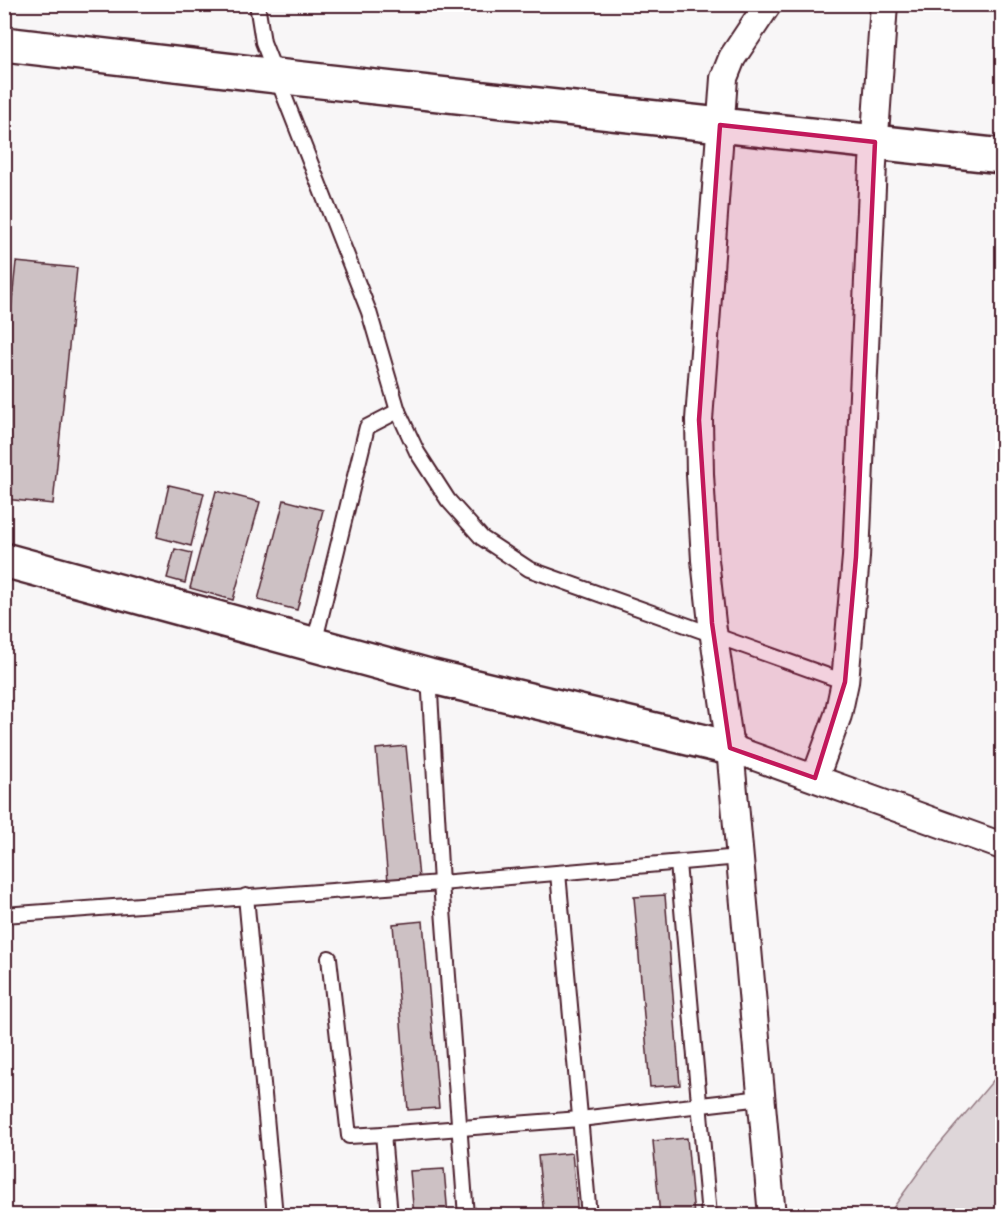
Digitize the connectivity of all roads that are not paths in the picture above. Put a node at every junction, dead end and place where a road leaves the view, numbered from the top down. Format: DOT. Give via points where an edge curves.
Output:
graph roads {
  1 [pos="257,4"];
  2 [pos="768,4"];
  3 [pos="884,4"];
  4 [pos="4,44"];
  5 [pos="276,76"];
  6 [pos="720,125"];
  7 [pos="875,142"];
  8 [pos="1002,156"];
  9 [pos="398,411"];
  10 [pos="4,560"];
  11 [pos="714,636"];
  12 [pos="314,645"];
  13 [pos="429,676"];
  14 [pos="845,682"];
  15 [pos="730,748"];
  16 [pos="815,778"];
  17 [pos="1002,846"];
  18 [pos="740,857"];
  19 [pos="678,863"];
  20 [pos="558,873"];
  21 [pos="441,883"];
  22 [pos="246,896"];
  23 [pos="4,915"];
  24 [pos="329,958"];
  25 [pos="762,1098"];
  26 [pos="698,1106"];
  27 [pos="580,1119"];
  28 [pos="460,1129"];
  29 [pos="383,1134"];
  30 [pos="275,1215"];
  31 [pos="390,1215"];
  32 [pos="466,1215"];
  33 [pos="589,1215"];
  34 [pos="709,1215"];
  35 [pos="772,1215"];
  1 -- 5 [label="lane" via="263,42"];
  2 -- 6 [label="street" via="732,58 724,78"];
  3 -- 7 [label="street"];
  4 -- 5 [label="street"];
  5 -- 6 [label="street"];
  5 -- 9 [label="lane" via="369,312"];
  6 -- 7 [label="street"];
  6 -- 11 [label="street" via="699,420 701,498"];
  7 -- 8 [label="street"];
  7 -- 14 [label="street" via="856,557"];
  9 -- 11 [label="lane" via="417,452 448,500 482,537 530,569"];
  9 -- 12 [label="lane" via="367,427"];
  10 -- 12 [label="street"];
  11 -- 14 [label="lane"];
  11 -- 15 [label="street"];
  12 -- 13 [label="street"];
  13 -- 15 [label="street"];
  13 -- 21 [label="lane"];
  14 -- 16 [label="street" via="838,716"];
  15 -- 16 [label="street"];
  15 -- 18 [label="street"];
  16 -- 17 [label="street"];
  18 -- 19 [label="lane"];
  18 -- 25 [label="street"];
  19 -- 20 [label="lane"];
  19 -- 26 [label="lane"];
  20 -- 21 [label="lane"];
  20 -- 27 [label="lane"];
  21 -- 22 [label="lane"];
  21 -- 28 [label="lane"];
  22 -- 23 [label="lane"];
  22 -- 30 [label="lane"];
  24 -- 29 [label="lane" via="349,1136"];
  25 -- 26 [label="lane"];
  25 -- 35 [label="street"];
  26 -- 27 [label="lane"];
  26 -- 34 [label="lane"];
  27 -- 28 [label="lane"];
  27 -- 33 [label="lane"];
  28 -- 29 [label="lane"];
  28 -- 32 [label="lane"];
  29 -- 31 [label="lane"];
}
